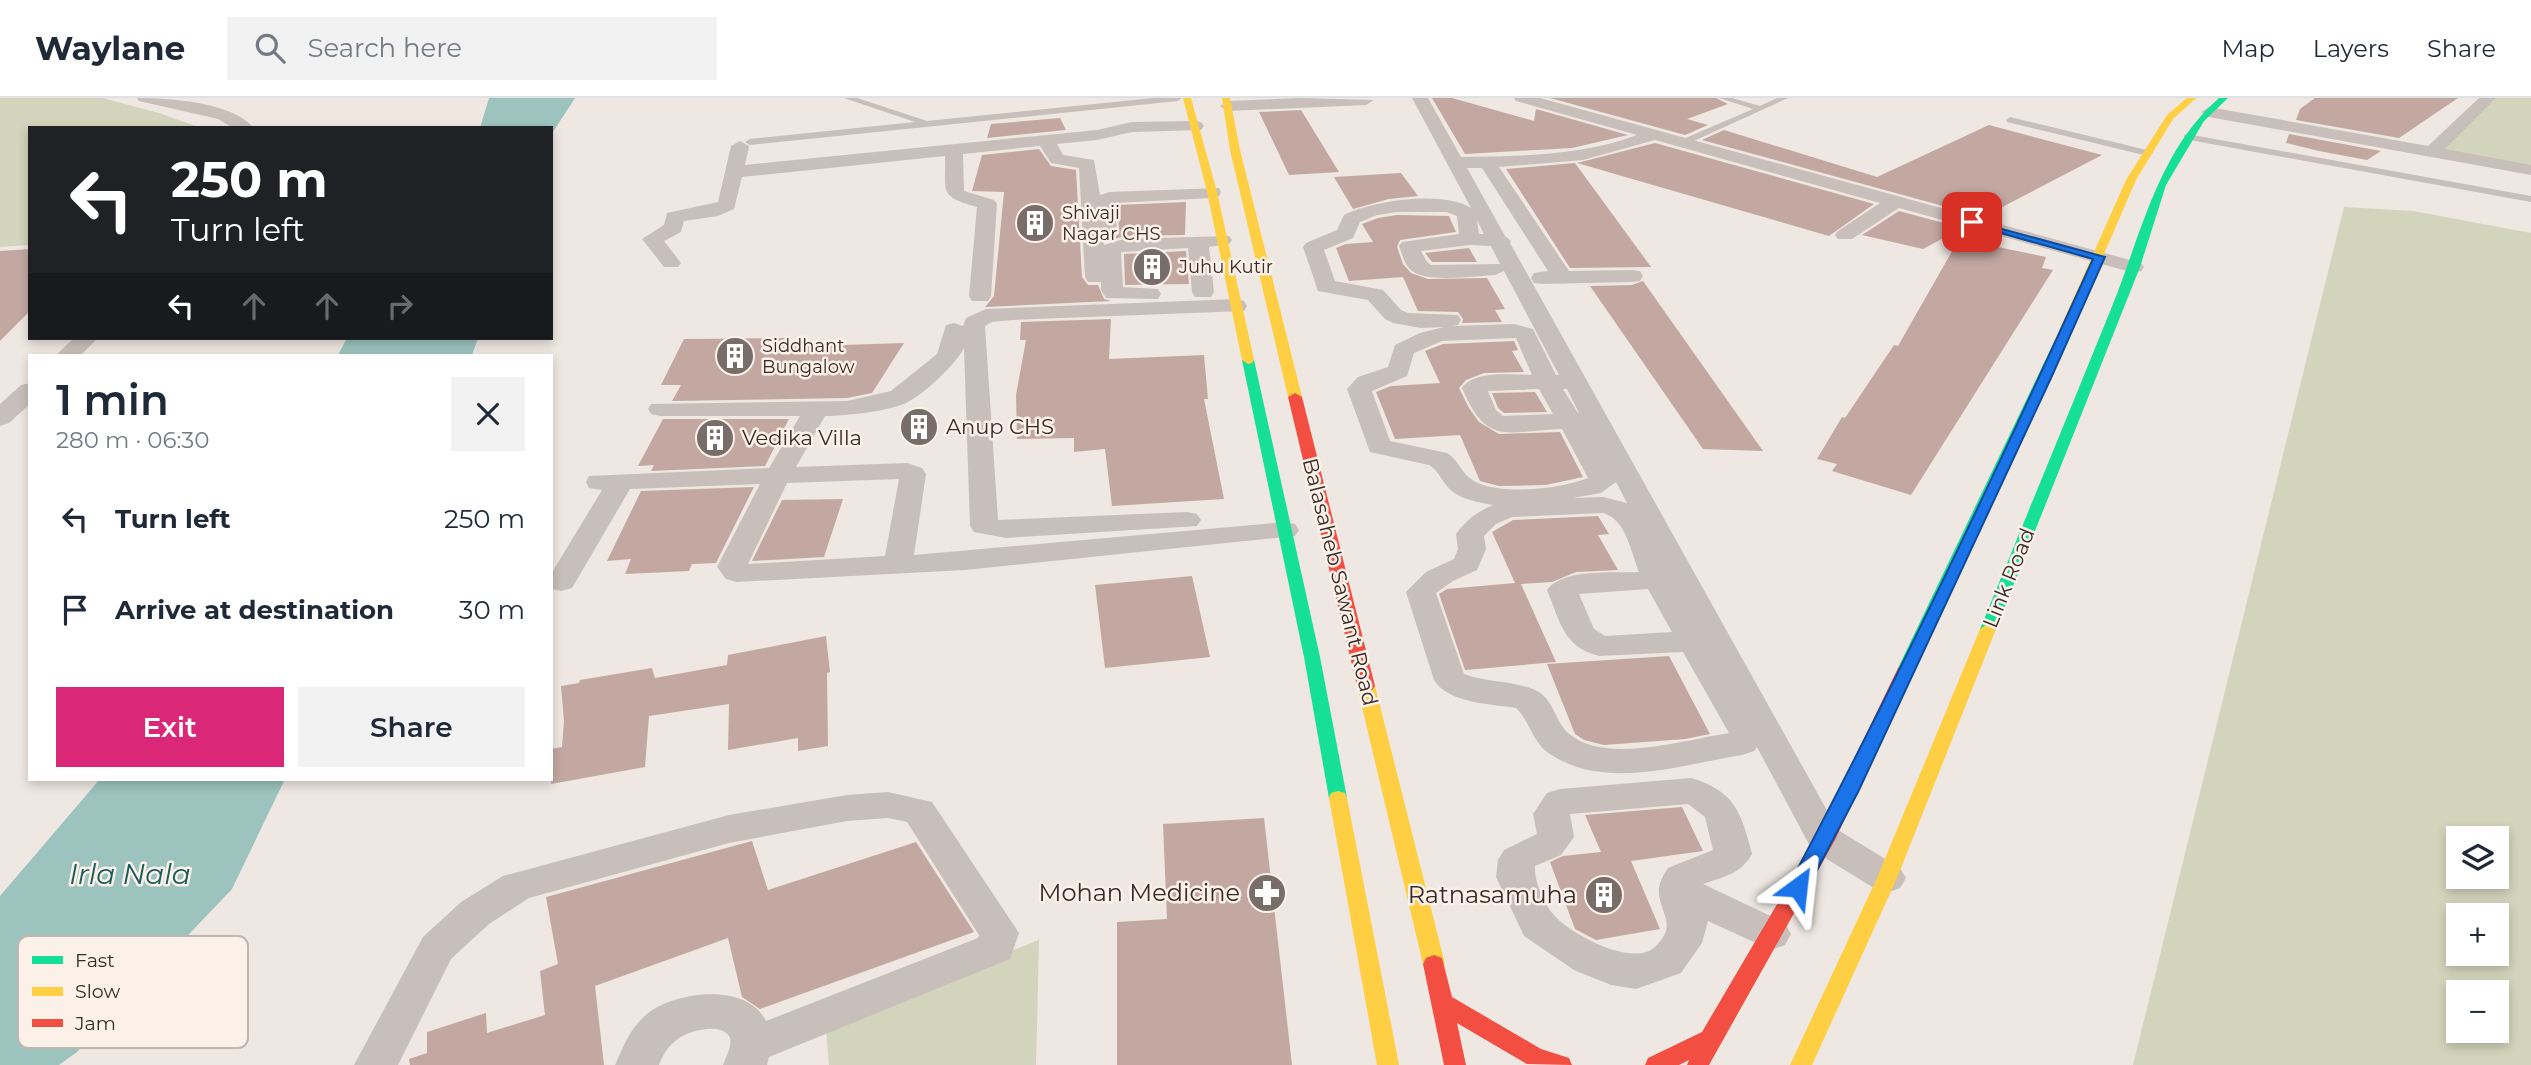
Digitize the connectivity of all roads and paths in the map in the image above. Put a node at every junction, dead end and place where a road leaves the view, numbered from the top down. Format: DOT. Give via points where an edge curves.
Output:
graph roads {
  1 [pos="145,98"];
  2 [pos="848,98"];
  3 [pos="1178,98"];
  4 [pos="1187,98"];
  5 [pos="1420,98"];
  6 [pos="1522,98"];
  7 [pos="1723,98"];
  8 [pos="1784,98"];
  9 [pos="2192,98"];
  10 [pos="2224,98"];
  11 [pos="2488,98"];
  12 [pos="1366,100"];
  13 [pos="1227,102"];
  14 [pos="1761,109"];
  15 [pos="2209,111"];
  16 [pos="2010,120"];
  17 [pos="930,124"];
  18 [pos="242,126"];
  19 [pos="1195,126"];
  20 [pos="2160,132"];
  21 [pos="2187,136"];
  22 [pos="1646,137"];
  23 [pos="1045,140"];
  24 [pos="745,144"];
  25 [pos="1675,146"];
  26 [pos="954,150"];
  27 [pos="2432,152"];
  28 [pos="2148,153"];
  29 [pos="1487,162"];
  30 [pos="1457,163"];
  31 [pos="2531,170"];
  32 [pos="734,172"];
  33 [pos="1503,187"];
  34 [pos="1471,188"];
  35 [pos="1212,192"];
  36 [pos="1187,193"];
  37 [pos="2531,199"];
  38 [pos="1889,206"];
  39 [pos="1845,235"];
  40 [pos="1197,236"];
  41 [pos="1108,237"];
  42 [pos="1469,239"];
  43 [pos="1222,240"];
  44 [pos="1501,242"];
  45 [pos="2099,257"];
  46 [pos="671,263"];
  47 [pos="2134,267"];
  48 [pos="1510,271"];
  49 [pos="1632,276"];
  50 [pos="1563,278"];
  51 [pos="1203,292"];
  52 [pos="980,296"];
  53 [pos="1235,298"];
  54 [pos="1097,299"];
  55 [pos="954,330"];
  56 [pos="85,340"];
  57 [pos="69,354"];
  58 [pos="1547,382"];
  59 [pos="1577,382"];
  60 [pos="28,392"];
  61 [pos="660,409"];
  62 [pos="817,410"];
  63 [pos="0,418"];
  64 [pos="1583,420"];
  65 [pos="778,475"];
  66 [pos="1318,492"];
  67 [pos="1281,512"];
  68 [pos="898,564"];
  69 [pos="1671,580"];
  70 [pos="561,582"];
  71 [pos="1704,639"];
  72 [pos="1825,840"];
  73 [pos="1887,878"];
  74 [pos="1678,889"];
  75 [pos="1771,934"];
  76 [pos="1443,1003"];
  77 [pos="1710,1039"];
  78 [pos="748,1055"];
  79 [pos="376,1065"];
  80 [pos="637,1065"];
  81 [pos="1388,1065"];
  82 [pos="1455,1065"];
  83 [pos="1561,1065"];
  84 [pos="1656,1065"];
  85 [pos="1698,1065"];
  86 [pos="1801,1065"];
  1 -- 18 [label="street" via="223,115"];
  2 -- 17 [label="lane"];
  3 -- 17 [label="lane"];
  4 -- 19 [label="main road, Balasaheb Sawant Road"];
  5 -- 30 [label="street"];
  6 -- 22 [label="street"];
  7 -- 14 [label="lane"];
  8 -- 14 [label="lane"];
  9 -- 20 [label="main road"];
  10 -- 15 [label="main road, Link Road"];
  11 -- 27 [label="street"];
  12 -- 13 [label="street"];
  13 -- 66 [label="main road, Balasaheb Sawant Road"];
  14 -- 25 [label="lane"];
  15 -- 21 [label="main road, Link Road"];
  15 -- 27 [label="street"];
  16 -- 28 [label="lane"];
  17 -- 24 [label="lane"];
  19 -- 23 [label="street" via="1132,127"];
  19 -- 35 [label="main road, Balasaheb Sawant Road"];
  20 -- 21 [label="main road"];
  20 -- 28 [label="main road"];
  21 -- 37 [label="lane"];
  21 -- 47 [label="main road, Link Road" via="2161,186"];
  22 -- 25 [label="street"];
  22 -- 29 [label="street" via="1594,152"];
  23 -- 26 [label="street"];
  23 -- 54 [label="street" via="1057,159 1088,164"];
  24 -- 32 [label="street"];
  25 -- 38 [label="street"];
  26 -- 32 [label="street"];
  26 -- 52 [label="street" via="958,196 987,204"];
  27 -- 31 [label="street"];
  28 -- 45 [label="main road" via="2131,180"];
  29 -- 30 [label="street"];
  29 -- 33 [label="street"];
  30 -- 34 [label="street"];
  32 -- 46 [label="street" via="724,209 674,217 674,228 652,239"];
  33 -- 34 [label="street"];
  33 -- 50 [label="street"];
  34 -- 44 [label="street"];
  35 -- 36 [label="street"];
  35 -- 43 [label="main road, Balasaheb Sawant Road"];
  36 -- 40 [label="street"];
  36 -- 41 [label="street" via="1105,200"];
  38 -- 39 [label="street"];
  38 -- 45 [label="street"];
  40 -- 43 [label="street"];
  40 -- 51 [label="street"];
  40 -- 51 [label="street" via="1111,249 1112,290 1124,295"];
  42 -- 44 [label="street"];
  42 -- 48 [label="street" via="1409,246 1418,266 1428,271"];
  42 -- 48 [label="street" via="1466,214 1457,208 1379,208 1351,219 1346,234 1313,247 1326,286 1375,295 1391,313 1409,320 1512,313"];
  43 -- 53 [label="main road, Balasaheb Sawant Road"];
  44 -- 48 [label="street"];
  45 -- 47 [label="street"];
  45 -- 72 [label="main road"];
  47 -- 73 [label="main road, Link Road"];
  48 -- 50 [label="street"];
  48 -- 59 [label="street"];
  49 -- 50 [label="street"];
  51 -- 53 [label="street"];
  53 -- 67 [label="main road, Balasaheb Sawant Road"];
  53 -- 67 [label="street" via="1012,313 986,316 974,323 984,526 1006,530"];
  55 -- 62 [label="street" via="947,358 899,397"];
  56 -- 57 [label="street"];
  58 -- 59 [label="street"];
  58 -- 64 [label="street"];
  58 -- 64 [label="street" via="1489,383 1474,388 1493,422"];
  58 -- 64 [label="street" via="1525,334 1514,331 1435,334 1417,340 1403,350 1399,371 1359,389 1379,446 1439,459 1460,486 1483,496 1517,497 1591,487 1603,481"];
  59 -- 64 [label="street"];
  60 -- 63 [label="street"];
  61 -- 62 [label="street"];
  62 -- 65 [label="street"];
  64 -- 69 [label="street"];
  65 -- 68 [label="street" via="897,470 914,474"];
  65 -- 68 [label="street" via="732,567 736,573"];
  65 -- 70 [label="street" via="610,482"];
  66 -- 67 [label="main road"];
  66 -- 76 [label="main road, Balasaheb Sawant Road"];
  67 -- 68 [label="street" via="965,561"];
  67 -- 81 [label="main road, Balasaheb Sawant Road"];
  69 -- 71 [label="street"];
  69 -- 71 [label="street" via="1580,583 1562,590 1581,635 1599,646"];
  69 -- 71 [label="street" via="1634,522 1619,509 1603,505 1508,509 1486,517 1471,534 1467,564 1445,572 1421,592 1450,680 1471,689 1526,699 1557,742 1587,759 1615,763 1742,743 1746,733"];
  71 -- 72 [label="street"];
  72 -- 73 [label="street"];
  72 -- 75 [label="main road"];
  73 -- 86 [label="main road, Link Road"];
  74 -- 74 [label="street" via="1681,878 1690,872 1725,864 1733,854 1718,806 1691,792 1560,802 1551,809 1554,841 1517,860 1515,877 1538,925 1611,968 1636,972 1667,961 1682,943 1688,921"];
  74 -- 75 [label="street"];
  75 -- 77 [label="main road"];
  76 -- 82 [label="main road, Balasaheb Sawant Road"];
  76 -- 83 [label="main road" via="1535,1058"];
  77 -- 84 [label="main road"];
  77 -- 85 [label="main road"];
  78 -- 79 [label="street" via="996,948 999,933 919,811 888,805 847,808 742,826 517,886 475,913 437,948"];
  78 -- 80 [label="street" via="749,1030 741,1018 710,1009 674,1019 659,1030 646,1043"];
}
